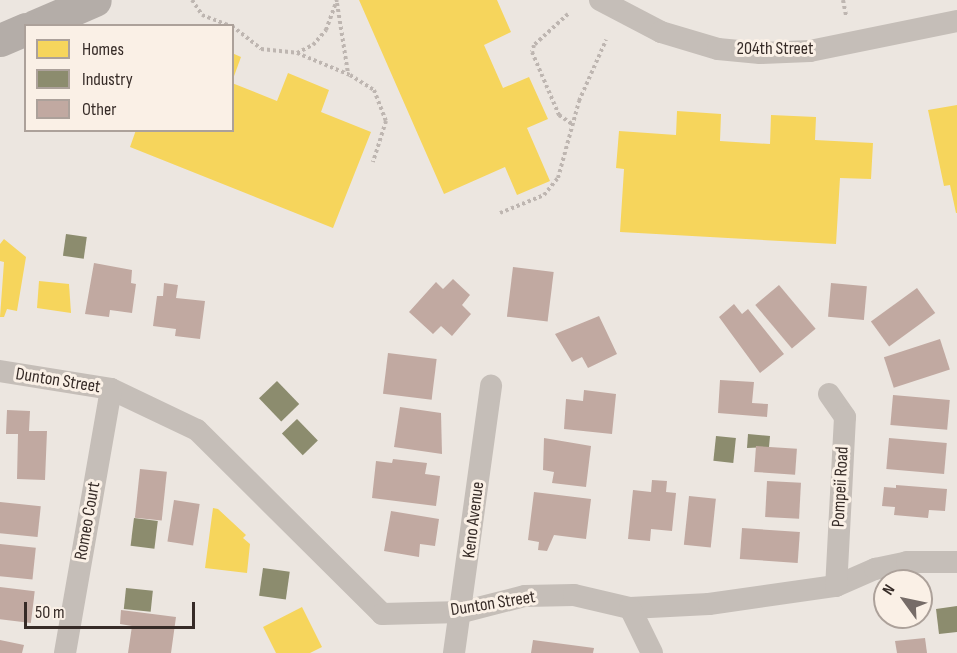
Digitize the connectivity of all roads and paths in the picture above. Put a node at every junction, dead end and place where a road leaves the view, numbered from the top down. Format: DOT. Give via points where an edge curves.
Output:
graph roads {
  1 [pos="94,0"];
  2 [pos="192,0"];
  3 [pos="600,0"];
  4 [pos="843,0"];
  5 [pos="337,1"];
  6 [pos="568,14"];
  7 [pos="846,16"];
  8 [pos="957,21"];
  9 [pos="40,24"];
  10 [pos="227,24"];
  11 [pos="234,28"];
  12 [pos="24,30"];
  13 [pos="0,40"];
  14 [pos="606,40"];
  15 [pos="297,53"];
  16 [pos="348,74"];
  17 [pos="572,124"];
  18 [pos="373,162"];
  19 [pos="500,213"];
  20 [pos="0,371"];
  21 [pos="491,386"];
  22 [pos="111,389"];
  23 [pos="829,394"];
  24 [pos="957,562"];
  25 [pos="837,586"];
  26 [pos="630,608"];
  27 [pos="462,612"];
  28 [pos="65,653"];
  29 [pos="454,653"];
  30 [pos="652,653"];
  1 -- 9 [label="main road"];
  2 -- 10 [label="path" via="202,15"];
  3 -- 8 [label="street, 204th Street" via="661,32 718,49 760,53 810,51"];
  4 -- 7 [label="path"];
  5 -- 15 [label="path" via="326,30 313,45"];
  5 -- 16 [label="path"];
  6 -- 17 [label="path" via="534,45 532,52 559,115"];
  11 -- 15 [label="path" via="261,49"];
  12 -- 13 [label="main road"];
  14 -- 17 [label="path"];
  15 -- 16 [label="path"];
  16 -- 18 [label="path" via="374,90 385,111 384,132"];
  17 -- 19 [label="path" via="552,188"];
  20 -- 22 [label="street, Dunton Street"];
  21 -- 27 [label="street, Keno Avenue"];
  22 -- 27 [label="street, Dunton Street" via="197,430 382,614"];
  22 -- 28 [label="street, Romeo Court"];
  23 -- 25 [label="street, Pompeii Road" via="845,417"];
  24 -- 25 [label="street, Dunton Street" via="907,562 875,569"];
  25 -- 26 [label="street, Dunton Street" via="709,604"];
  26 -- 27 [label="street, Dunton Street" via="574,595 525,596"];
  26 -- 30 [label="street"];
  27 -- 29 [label="street, Keno Avenue"];
}
